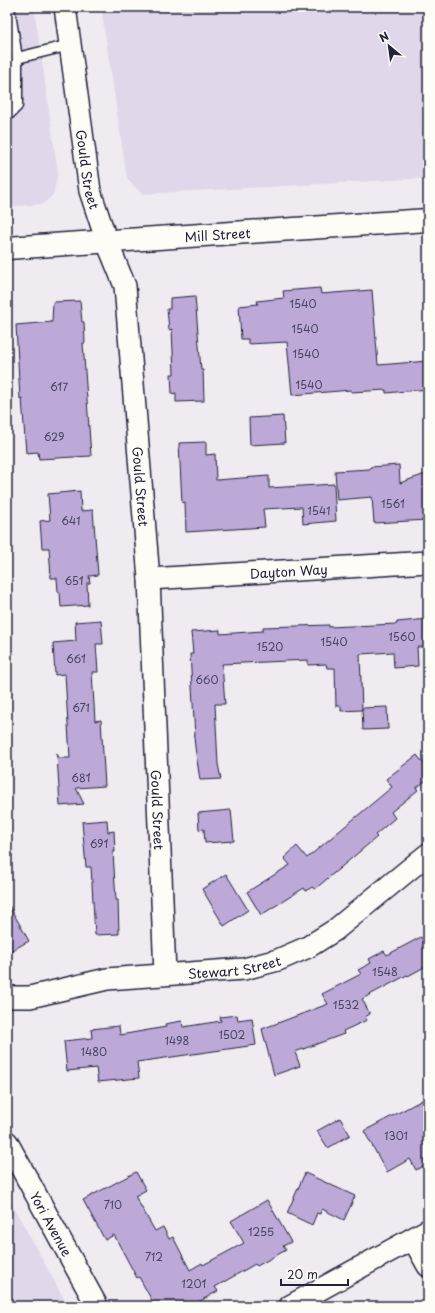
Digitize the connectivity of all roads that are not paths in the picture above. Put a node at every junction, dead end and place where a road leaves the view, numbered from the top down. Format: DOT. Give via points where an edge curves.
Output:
graph roads {
  1 [pos="9,7"];
  2 [pos="65,7"];
  3 [pos="70,45"];
  4 [pos="17,58"];
  5 [pos="7,116"];
  6 [pos="428,220"];
  7 [pos="107,242"];
  8 [pos="7,248"];
  9 [pos="428,562"];
  10 [pos="149,579"];
  11 [pos="428,854"];
  12 [pos="165,974"];
  13 [pos="7,997"];
  14 [pos="7,1142"];
  15 [pos="420,1234"];
  16 [pos="428,1266"];
  17 [pos="97,1306"];
  18 [pos="290,1306"];
  1 -- 4 [label="lane"];
  2 -- 3 [label="street, Gould Street"];
  3 -- 4 [label="lane"];
  3 -- 7 [label="street, Gould Street" via="90,191"];
  4 -- 5 [label="lane" via="17,106"];
  6 -- 7 [label="main road, Mill Street"];
  7 -- 8 [label="main road, Mill Street"];
  7 -- 10 [label="street, Gould Street" via="125,286"];
  9 -- 10 [label="street, Dayton Way"];
  10 -- 12 [label="street, Gould Street"];
  11 -- 12 [label="street, Stewart Street" via="335,930 308,947 278,960 244,969"];
  12 -- 13 [label="street, Stewart Street" via="107,979 30,997"];
  14 -- 17 [label="street, Yori Avenue"];
  15 -- 16 [label="street"];
  15 -- 18 [label="street"];
}
